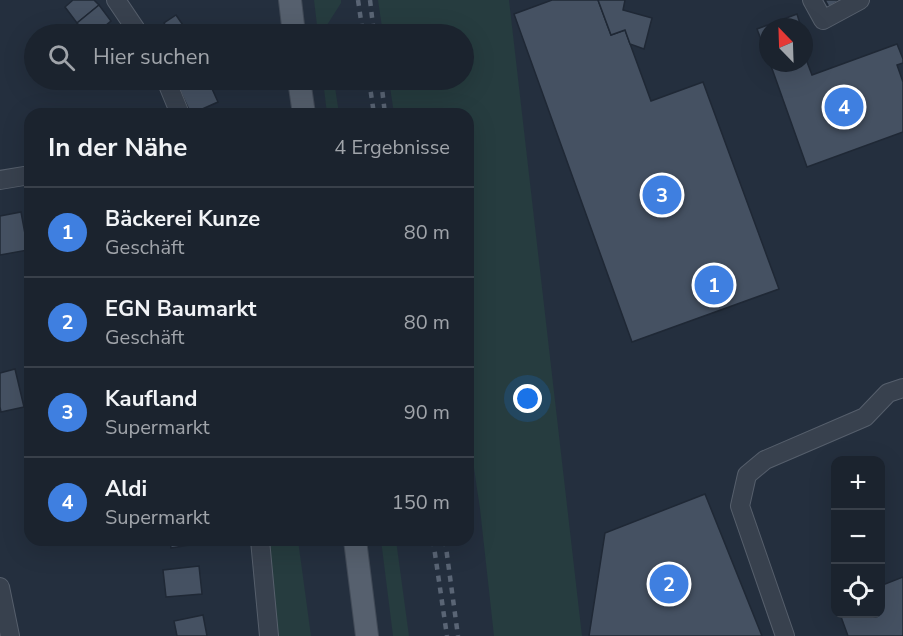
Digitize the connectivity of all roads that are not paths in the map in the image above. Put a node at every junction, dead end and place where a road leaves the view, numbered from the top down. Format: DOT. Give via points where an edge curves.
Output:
graph roads {
  1 [pos="116,0"];
  2 [pos="290,0"];
  3 [pos="812,0"];
  4 [pos="860,0"];
  5 [pos="132,24"];
  6 [pos="293,24"];
  7 [pos="170,90"];
  8 [pos="301,90"];
  9 [pos="178,108"];
  10 [pos="303,108"];
  11 [pos="24,176"];
  12 [pos="0,180"];
  13 [pos="903,388"];
  14 [pos="260,546"];
  15 [pos="356,546"];
  16 [pos="0,587"];
  17 [pos="10,636"];
  18 [pos="268,636"];
  19 [pos="367,636"];
  20 [pos="785,636"];
  1 -- 5 [label="street"];
  2 -- 6 [label="main road"];
  3 -- 4 [label="street" via="823,20"];
  7 -- 9 [label="street"];
  8 -- 10 [label="main road"];
  11 -- 12 [label="street"];
  13 -- 20 [label="street" via="888,393 865,417 765,460 747,475 740,506"];
  14 -- 18 [label="street"];
  15 -- 19 [label="main road"];
  16 -- 17 [label="street"];
}
